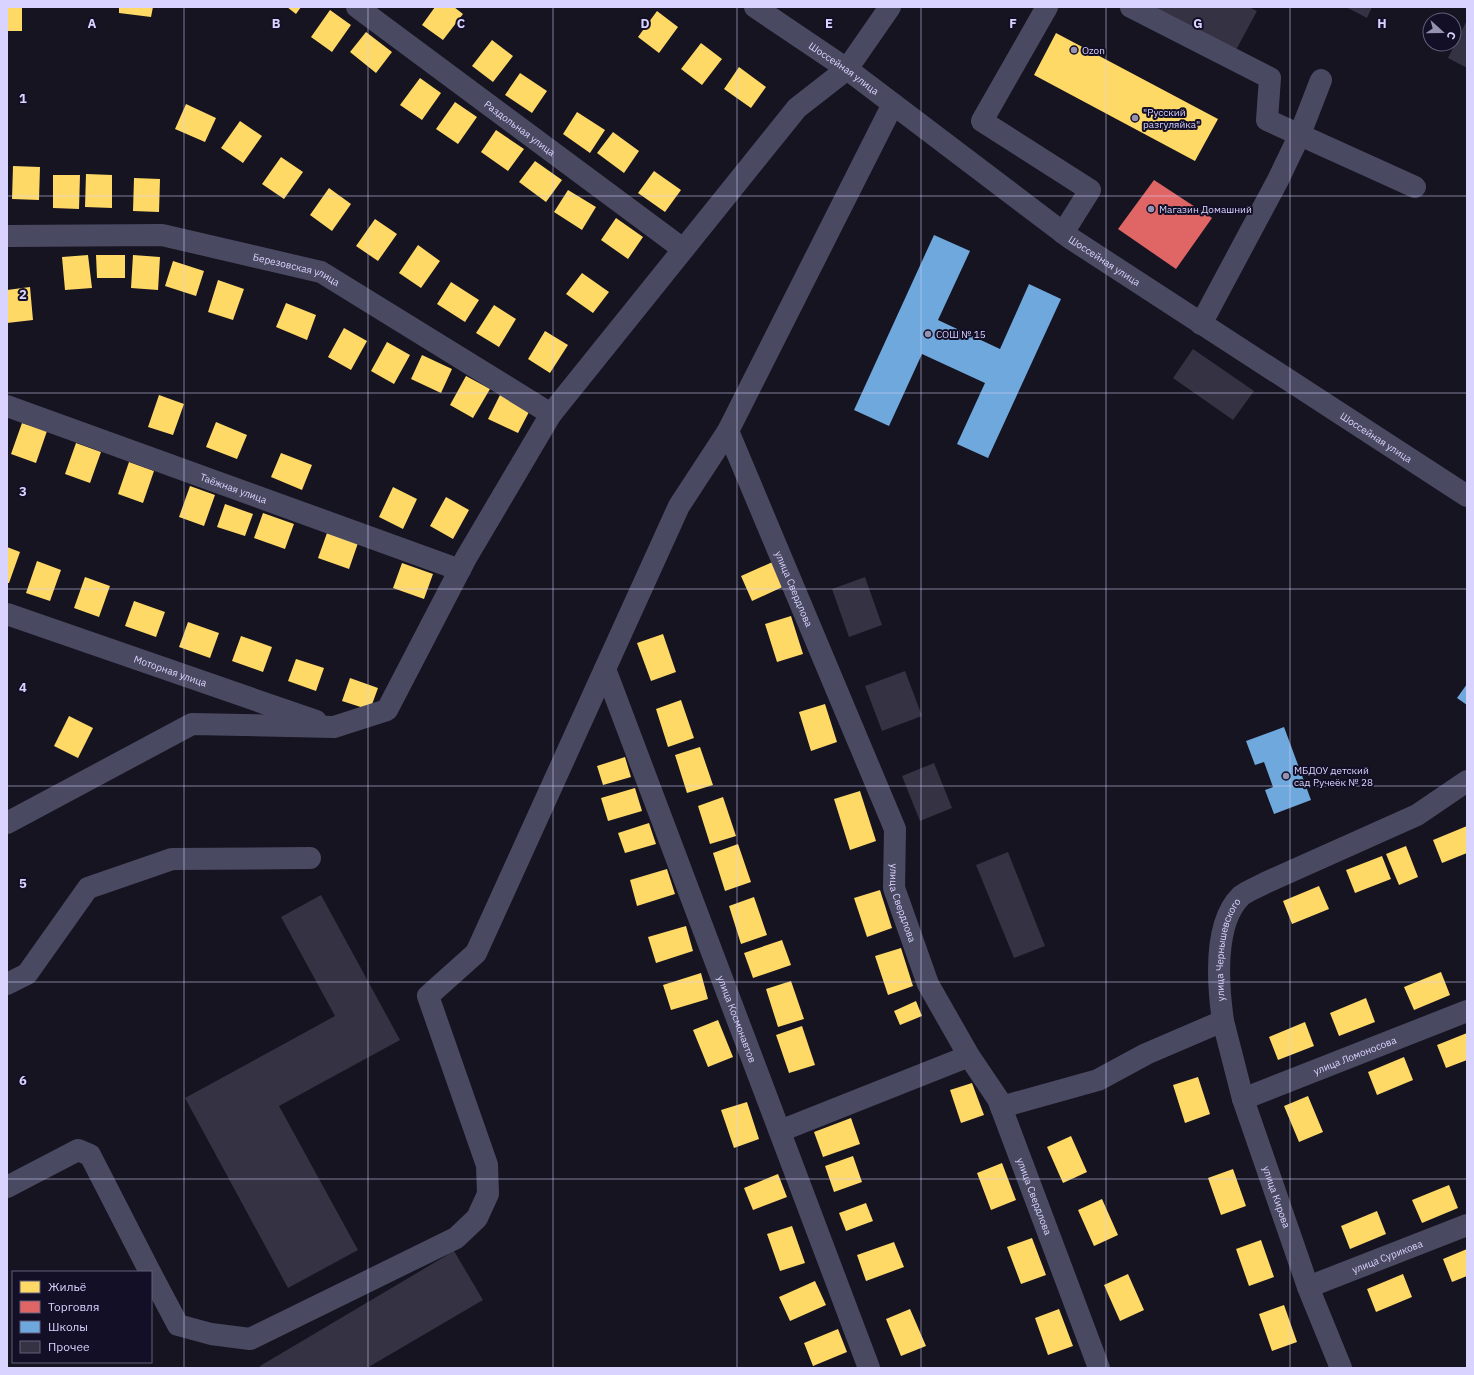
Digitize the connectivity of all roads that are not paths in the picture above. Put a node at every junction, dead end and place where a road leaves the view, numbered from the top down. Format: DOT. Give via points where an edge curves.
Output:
graph roads {
  1 [pos="357,7"];
  2 [pos="755,7"];
  3 [pos="890,7"];
  4 [pos="1047,7"];
  5 [pos="1131,7"];
  6 [pos="847,69"];
  7 [pos="1321,80"];
  8 [pos="893,104"];
  9 [pos="1300,134"];
  10 [pos="1415,187"];
  11 [pos="1063,233"];
  12 [pos="7,236"];
  13 [pos="683,249"];
  14 [pos="1201,324"];
  15 [pos="7,406"];
  16 [pos="551,414"];
  17 [pos="728,431"];
  18 [pos="1467,496"];
  19 [pos="460,570"];
  20 [pos="7,614"];
  21 [pos="605,669"];
  22 [pos="334,727"];
  23 [pos="1467,782"];
  24 [pos="7,823"];
  25 [pos="310,858"];
  26 [pos="7,984"];
  27 [pos="1467,1011"];
  28 [pos="1223,1021"];
  29 [pos="969,1056"];
  30 [pos="1243,1099"];
  31 [pos="1001,1107"];
  32 [pos="780,1131"];
  33 [pos="7,1187"];
  34 [pos="1467,1226"];
  35 [pos="149,1271"];
  36 [pos="152,1277"];
  37 [pos="1308,1287"];
  38 [pos="869,1368"];
  39 [pos="1099,1368"];
  40 [pos="1341,1368"];
  1 -- 13 [label="street, Раздольная улица"];
  2 -- 6 [label="street, Шоссейная улица"];
  3 -- 6 [label="street"];
  4 -- 11 [label="street" via="982,121 1090,190"];
  5 -- 9 [label="street" via="1270,78 1267,120"];
  6 -- 8 [label="street, Шоссейная улица"];
  6 -- 13 [label="street" via="797,108"];
  7 -- 9 [label="street"];
  8 -- 11 [label="street, Шоссейная улица"];
  8 -- 17 [label="street"];
  9 -- 10 [label="street"];
  9 -- 14 [label="street"];
  11 -- 14 [label="street, Шоссейная улица"];
  12 -- 16 [label="street, Березовская улица" via="162,235 321,272"];
  13 -- 16 [label="street"];
  14 -- 18 [label="street, Шоссейная улица"];
  15 -- 19 [label="street, Таёжная улица"];
  16 -- 19 [label="street"];
  17 -- 21 [label="street" via="679,506"];
  17 -- 29 [label="street, улица Свердлова" via="895,829 894,888 928,984"];
  19 -- 22 [label="street" via="387,710"];
  20 -- 22 [label="street, Моторная улица"];
  21 -- 32 [label="street, улица Космонавтов"];
  21 -- 36 [label="street" via="476,952 428,996 487,1165 488,1194 477,1218 456,1238 250,1339 211,1334 178,1324"];
  22 -- 24 [label="street" via="192,724"];
  23 -- 28 [label="street, улица Чернышевского" via="1417,815 1241,896 1226,918 1220,943"];
  25 -- 26 [label="street" via="172,859 88,888 27,974"];
  27 -- 30 [label="street, улица Ломоносова"];
  28 -- 30 [label="street, улица Кирова"];
  28 -- 31 [label="street" via="1146,1054 1098,1080"];
  29 -- 31 [label="street, улица Свердлова"];
  29 -- 32 [label="street"];
  30 -- 37 [label="street, улица Кирова"];
  31 -- 39 [label="street, улица Свердлова"];
  32 -- 38 [label="street, улица Космонавтов"];
  33 -- 35 [label="street" via="78,1150 90,1155"];
  34 -- 37 [label="street, улица Сурикова"];
  37 -- 40 [label="street, улица Кирова"];
}
